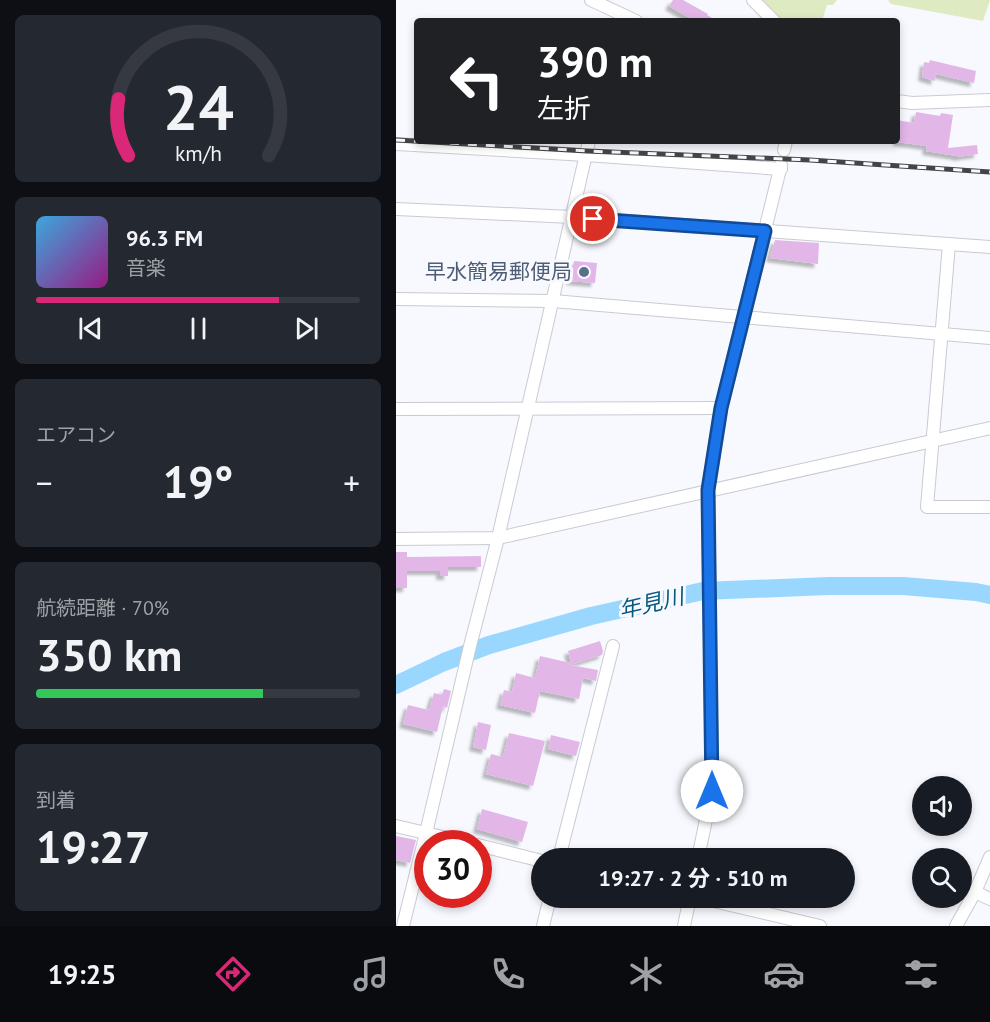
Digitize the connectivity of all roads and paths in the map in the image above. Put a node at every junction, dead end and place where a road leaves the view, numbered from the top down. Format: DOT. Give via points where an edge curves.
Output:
graph roads {
  1 [pos="591,0"];
  2 [pos="621,0"];
  3 [pos="753,0"];
  4 [pos="618,17"];
  5 [pos="771,18"];
  6 [pos="990,100"];
  7 [pos="900,101"];
  8 [pos="396,144"];
  9 [pos="588,144"];
  10 [pos="586,155"];
  11 [pos="396,209"];
  12 [pos="572,218"];
  13 [pos="765,231"];
  14 [pos="949,244"];
  15 [pos="990,247"];
  16 [pos="396,299"];
  17 [pos="553,301"];
  18 [pos="744,317"];
  19 [pos="941,334"];
  20 [pos="990,338"];
  21 [pos="721,408"];
  22 [pos="396,409"];
  23 [pos="528,409"];
  24 [pos="990,428"];
  25 [pos="932,441"];
  26 [pos="708,490"];
  27 [pos="990,507"];
  28 [pos="498,538"];
  29 [pos="396,539"];
  30 [pos="613,646"];
  31 [pos="396,826"];
  32 [pos="414,830"];
  33 [pos="427,830"];
  34 [pos="492,848"];
  35 [pos="562,848"];
  36 [pos="700,848"];
  37 [pos="990,857"];
  38 [pos="531,858"];
  39 [pos="414,882"];
  40 [pos="975,892"];
  41 [pos="990,899"];
  42 [pos="547,908"];
  43 [pos="688,908"];
  44 [pos="741,908"];
  45 [pos="807,924"];
  46 [pos="403,926"];
  47 [pos="543,926"];
  48 [pos="684,926"];
  49 [pos="820,926"];
  50 [pos="956,926"];
  1 -- 4 [label="street"];
  2 -- 4 [label="street"];
  3 -- 5 [label="street"];
  6 -- 7 [label="street"];
  8 -- 10 [label="street"];
  9 -- 10 [label="street"];
  10 -- 12 [label="street"];
  10 -- 13 [label="street" via="781,167"];
  11 -- 12 [label="street"];
  12 -- 13 [label="street"];
  12 -- 17 [label="street"];
  13 -- 14 [label="street"];
  13 -- 18 [label="street"];
  14 -- 15 [label="street"];
  14 -- 19 [label="street"];
  16 -- 17 [label="street"];
  17 -- 18 [label="street"];
  17 -- 23 [label="street"];
  18 -- 19 [label="street"];
  18 -- 21 [label="street"];
  19 -- 20 [label="street"];
  19 -- 25 [label="street"];
  21 -- 23 [label="street"];
  21 -- 26 [label="street"];
  22 -- 23 [label="street"];
  23 -- 28 [label="street"];
  24 -- 25 [label="street"];
  25 -- 26 [label="street"];
  25 -- 27 [label="street" via="927,507"];
  26 -- 28 [label="street"];
  26 -- 36 [label="street" via="712,791"];
  28 -- 29 [label="street"];
  28 -- 33 [label="street"];
  30 -- 35 [label="street"];
  31 -- 32 [label="street"];
  34 -- 38 [label="street"];
  37 -- 40 [label="street"];
  39 -- 46 [label="street"];
  40 -- 41 [label="street"];
  40 -- 50 [label="street"];
  42 -- 47 [label="street"];
  43 -- 48 [label="street"];
  44 -- 45 [label="street"];
  45 -- 49 [label="street"];
}
